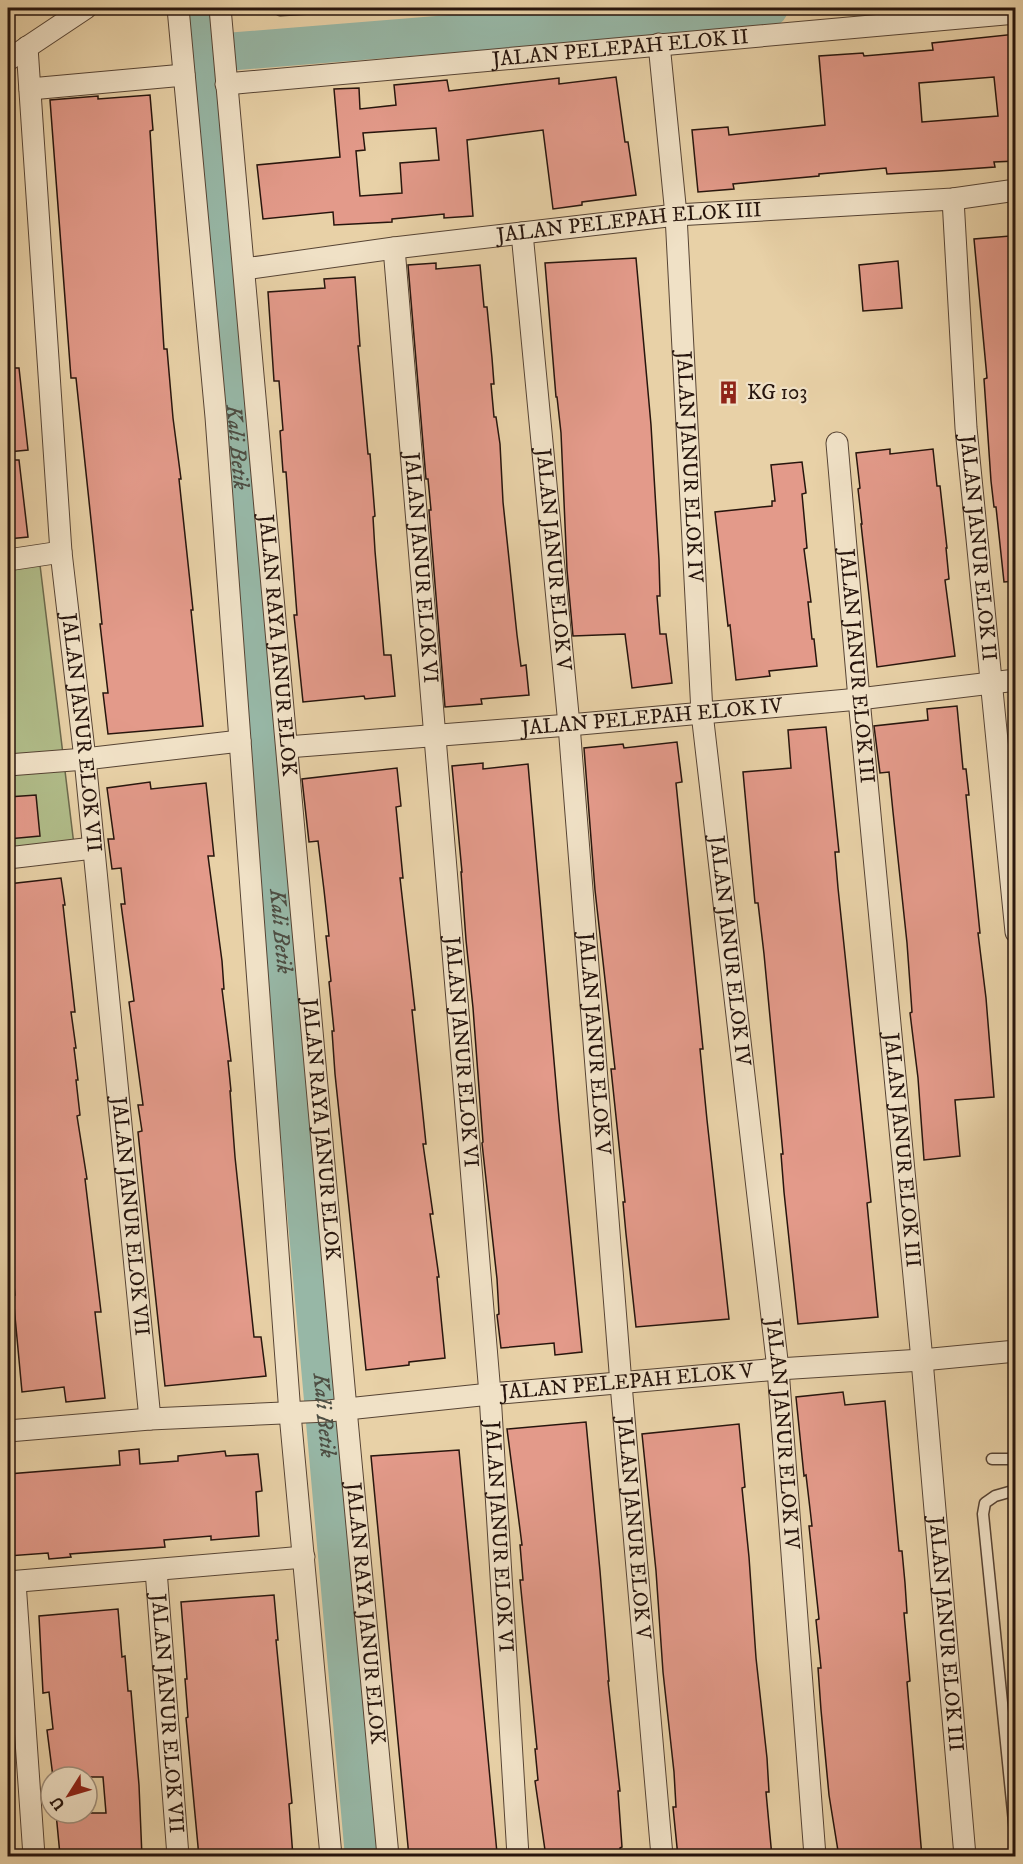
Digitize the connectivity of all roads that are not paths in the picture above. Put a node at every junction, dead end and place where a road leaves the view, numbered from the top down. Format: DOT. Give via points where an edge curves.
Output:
graph roads {
  1 [pos="86,8"];
  2 [pos="178,8"];
  3 [pos="220,8"];
  4 [pos="315,8"];
  5 [pos="280,10"];
  6 [pos="1016,13"];
  7 [pos="659,44"];
  8 [pos="27,47"];
  9 [pos="8,60"];
  10 [pos="184,75"];
  11 [pos="226,80"];
  12 [pos="30,89"];
  13 [pos="1016,190"];
  14 [pos="953,198"];
  15 [pos="676,215"];
  16 [pos="522,233"];
  17 [pos="394,248"];
  18 [pos="245,268"];
  19 [pos="837,443"];
  20 [pos="61,552"];
  21 [pos="8,560"];
  22 [pos="1016,680"];
  23 [pos="991,683"];
  24 [pos="859,699"];
  25 [pos="702,713"];
  26 [pos="569,725"];
  27 [pos="435,735"];
  28 [pos="240,741"];
  29 [pos="287,747"];
  30 [pos="85,759"];
  31 [pos="8,765"];
  32 [pos="93,848"];
  33 [pos="8,858"];
  34 [pos="1016,932"];
  35 [pos="1016,1351"];
  36 [pos="922,1360"];
  37 [pos="778,1369"];
  38 [pos="621,1384"];
  39 [pos="490,1394"];
  40 [pos="337,1410"];
  41 [pos="294,1414"];
  42 [pos="150,1419"];
  43 [pos="8,1431"];
  44 [pos="992,1459"];
  45 [pos="1016,1459"];
  46 [pos="1016,1490"];
  47 [pos="304,1557"];
  48 [pos="156,1570"];
  49 [pos="11,1582"];
  50 [pos="1016,1842"];
  51 [pos="34,1857"];
  52 [pos="178,1857"];
  53 [pos="331,1857"];
  54 [pos="388,1857"];
  55 [pos="518,1857"];
  56 [pos="662,1857"];
  57 [pos="814,1857"];
  58 [pos="965,1857"];
  1 -- 8 [label="street"];
  2 -- 10 [label="street, JALAN RAYA JANUR ELOK"];
  3 -- 11 [label="street, JALAN RAYA JANUR ELOK"];
  4 -- 5 [label="lane"];
  6 -- 7 [label="street, JALAN PELEPAH ELOK II"];
  7 -- 11 [label="street, JALAN PELEPAH ELOK II"];
  7 -- 15 [label="street, JALAN JANUR ELOK IV"];
  8 -- 9 [label="street"];
  8 -- 12 [label="street, JALAN JANUR ELOK VII"];
  10 -- 12 [label="street"];
  10 -- 28 [label="street, JALAN RAYA JANUR ELOK" via="216,417"];
  11 -- 18 [label="street, JALAN RAYA JANUR ELOK"];
  12 -- 20 [label="street, JALAN JANUR ELOK VII"];
  13 -- 14 [label="street, JALAN PELEPAH ELOK III"];
  14 -- 15 [label="street, JALAN PELEPAH ELOK III"];
  14 -- 23 [label="street, JALAN JANUR ELOK II" via="966,428"];
  15 -- 16 [label="street, JALAN PELEPAH ELOK III"];
  15 -- 25 [label="street, JALAN JANUR ELOK IV"];
  16 -- 17 [label="street, JALAN PELEPAH ELOK III"];
  16 -- 26 [label="street, JALAN JANUR ELOK V"];
  17 -- 18 [label="street, JALAN PELEPAH ELOK III"];
  17 -- 27 [label="street, JALAN JANUR ELOK VI"];
  18 -- 29 [label="street, JALAN RAYA JANUR ELOK"];
  19 -- 24 [label="street, JALAN JANUR ELOK III"];
  20 -- 21 [label="street"];
  20 -- 30 [label="street, JALAN JANUR ELOK VII"];
  22 -- 23 [label="street, JALAN PELEPAH ELOK IV"];
  23 -- 24 [label="street, JALAN PELEPAH ELOK IV"];
  23 -- 34 [label="street, JALAN JANUR ELOK II"];
  24 -- 25 [label="street, JALAN PELEPAH ELOK IV"];
  24 -- 36 [label="street, JALAN JANUR ELOK III"];
  25 -- 26 [label="street, JALAN PELEPAH ELOK IV"];
  25 -- 37 [label="street, JALAN JANUR ELOK IV"];
  26 -- 27 [label="street, JALAN PELEPAH ELOK IV"];
  26 -- 38 [label="street, JALAN JANUR ELOK V"];
  27 -- 29 [label="street, JALAN PELEPAH ELOK IV"];
  27 -- 39 [label="street, JALAN JANUR ELOK VI"];
  28 -- 30 [label="street"];
  28 -- 41 [label="street, JALAN RAYA JANUR ELOK"];
  29 -- 40 [label="street, JALAN RAYA JANUR ELOK"];
  30 -- 31 [label="street"];
  30 -- 32 [label="street, JALAN JANUR ELOK VII"];
  32 -- 33 [label="street"];
  32 -- 42 [label="street, JALAN JANUR ELOK VII"];
  35 -- 36 [label="street, JALAN PELEPAH ELOK V"];
  36 -- 37 [label="street, JALAN PELEPAH ELOK V"];
  36 -- 58 [label="street, JALAN JANUR ELOK III"];
  37 -- 38 [label="street, JALAN PELEPAH ELOK V"];
  37 -- 57 [label="street, JALAN JANUR ELOK IV"];
  38 -- 39 [label="street, JALAN PELEPAH ELOK V"];
  38 -- 56 [label="street, JALAN JANUR ELOK V"];
  39 -- 40 [label="street, JALAN PELEPAH ELOK V"];
  39 -- 55 [label="street, JALAN JANUR ELOK VI"];
  40 -- 41 [label="street, JALAN PELEPAH ELOK V"];
  40 -- 54 [label="street, JALAN RAYA JANUR ELOK"];
  41 -- 42 [label="street, JALAN PELEPAH ELOK V"];
  41 -- 47 [label="street, JALAN RAYA JANUR ELOK"];
  42 -- 43 [label="street, JALAN PELEPAH ELOK V"];
  44 -- 45 [label="lane"];
  46 -- 50 [label="lane" via="995,1496 986,1503 983,1514"];
  47 -- 48 [label="street"];
  47 -- 53 [label="street, JALAN RAYA JANUR ELOK"];
  48 -- 49 [label="street"];
  48 -- 52 [label="street, JALAN JANUR ELOK VII"];
  49 -- 51 [label="street"];
}
